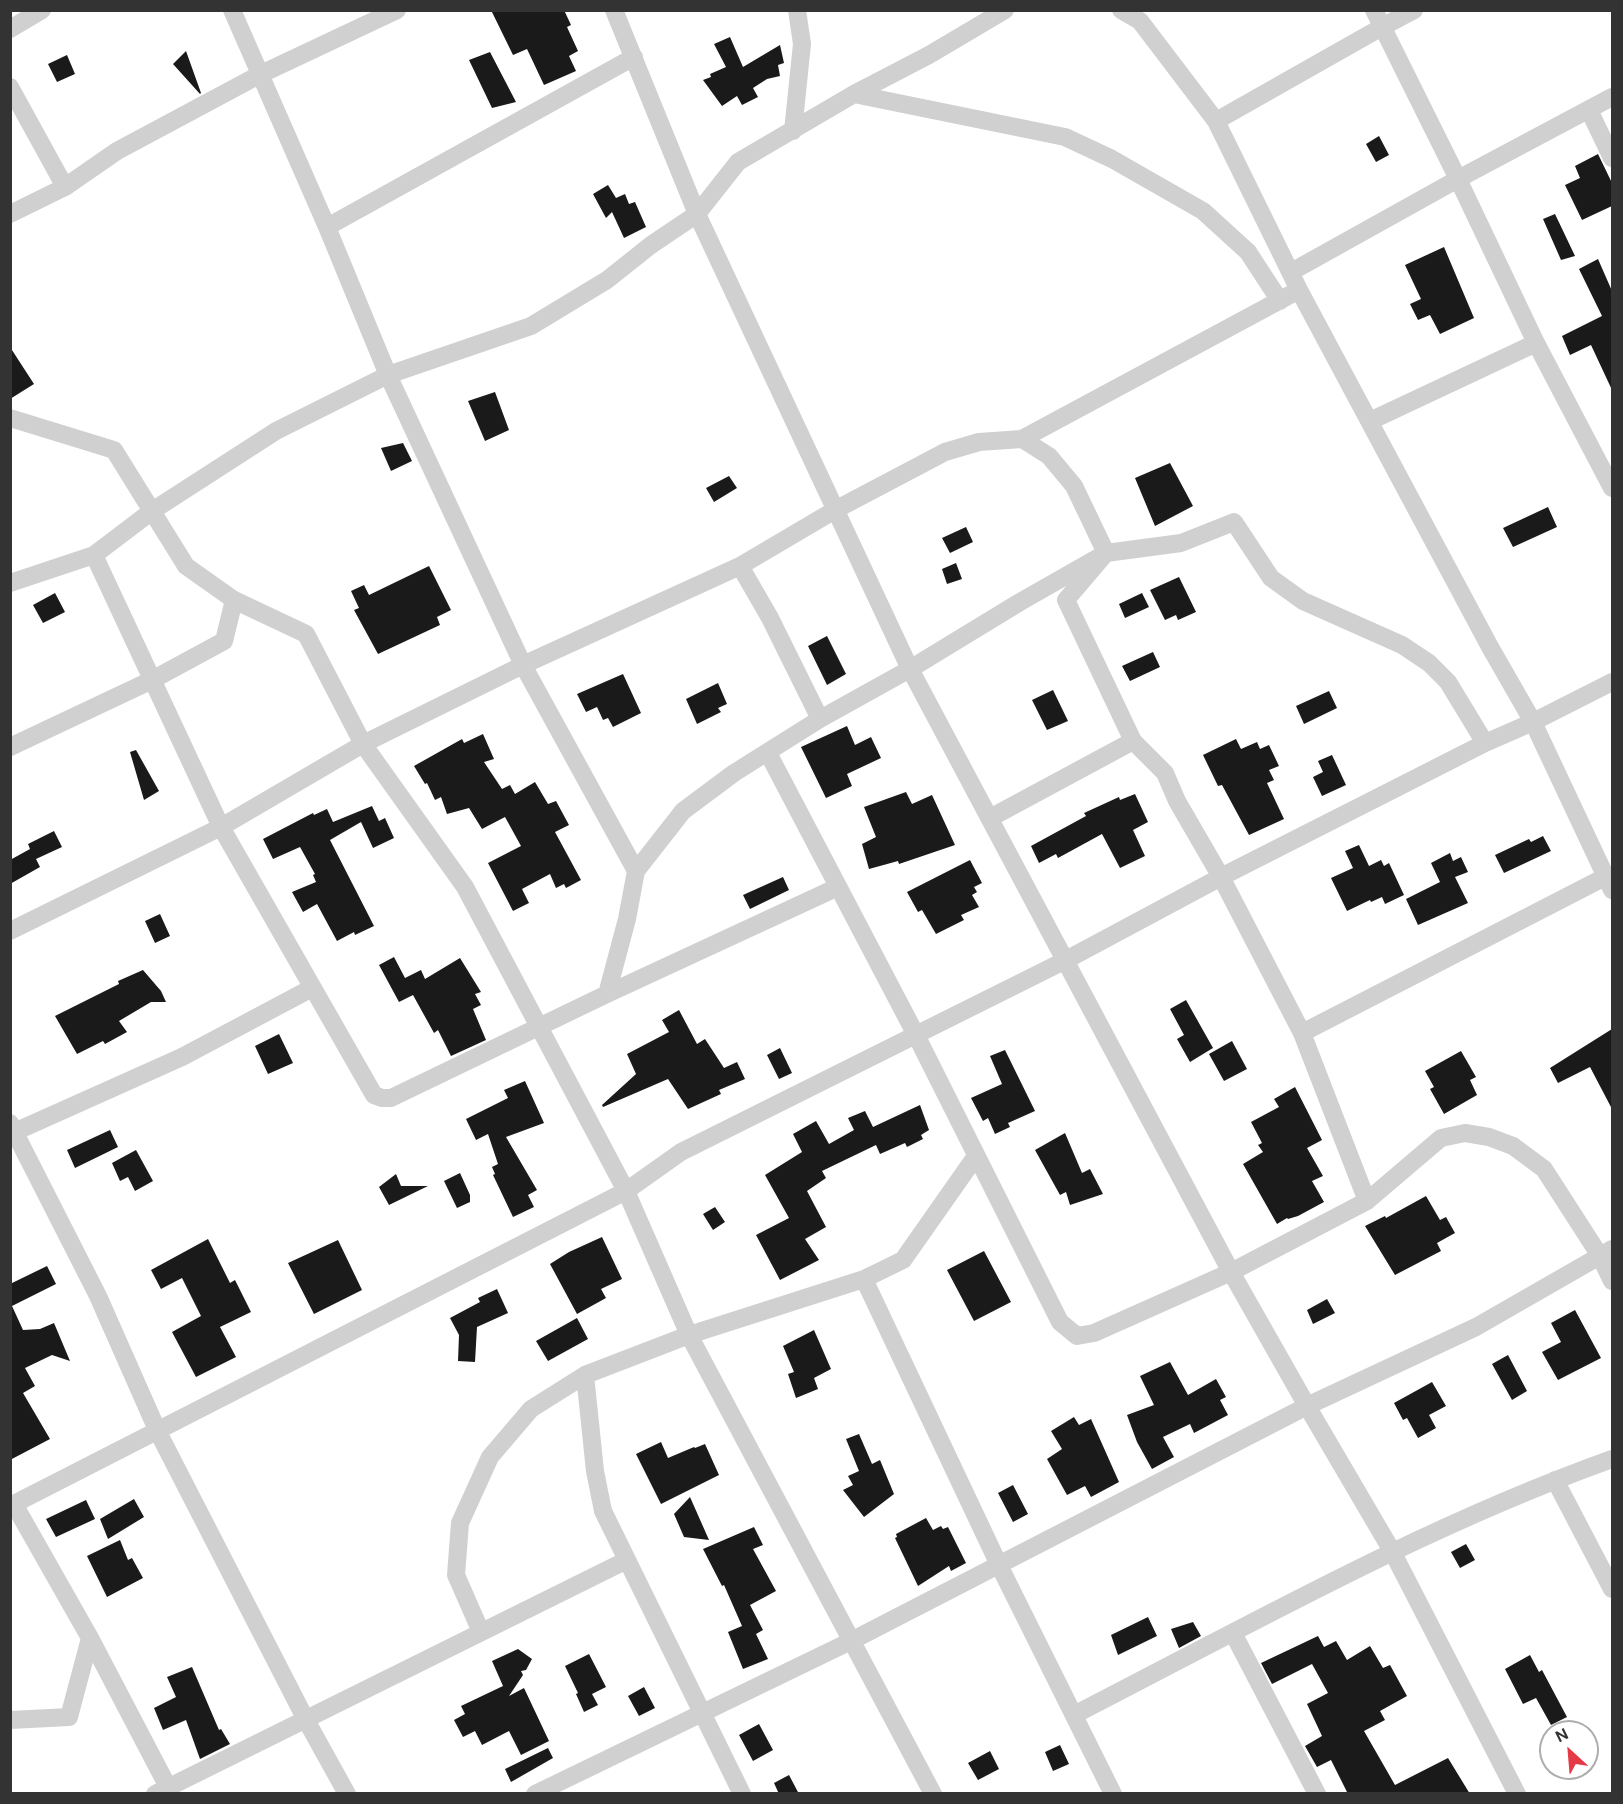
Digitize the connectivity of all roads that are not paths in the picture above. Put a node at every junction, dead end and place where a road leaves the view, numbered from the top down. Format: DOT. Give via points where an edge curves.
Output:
graph roads {
  1 [pos="42,10"];
  2 [pos="232,10"];
  3 [pos="397,10"];
  4 [pos="614,10"];
  5 [pos="797,10"];
  6 [pos="1005,10"];
  7 [pos="1121,10"];
  8 [pos="1414,10"];
  9 [pos="1378,19"];
  10 [pos="10,29"];
  11 [pos="634,57"];
  12 [pos="259,75"];
  13 [pos="10,87"];
  14 [pos="854,94"];
  15 [pos="1612,97"];
  16 [pos="1589,110"];
  17 [pos="1216,121"];
  18 [pos="793,131"];
  19 [pos="1612,158"];
  20 [pos="1458,179"];
  21 [pos="65,187"];
  22 [pos="10,214"];
  23 [pos="697,214"];
  24 [pos="327,227"];
  25 [pos="1291,272"];
  26 [pos="1299,290"];
  27 [pos="1280,301"];
  28 [pos="1536,343"];
  29 [pos="388,375"];
  30 [pos="10,418"];
  31 [pos="1370,421"];
  32 [pos="1022,439"];
  33 [pos="1612,488"];
  34 [pos="835,510"];
  35 [pos="152,511"];
  36 [pos="1106,553"];
  37 [pos="93,555"];
  38 [pos="740,566"];
  39 [pos="10,583"];
  40 [pos="234,600"];
  41 [pos="523,665"];
  42 [pos="910,669"];
  43 [pos="152,680"];
  44 [pos="1612,682"];
  45 [pos="820,719"];
  46 [pos="1533,722"];
  47 [pos="1133,741"];
  48 [pos="1485,743"];
  49 [pos="363,744"];
  50 [pos="10,747"];
  51 [pos="768,753"];
  52 [pos="990,818"];
  53 [pos="221,827"];
  54 [pos="636,871"];
  55 [pos="1221,877"];
  56 [pos="1609,884"];
  57 [pos="838,887"];
  58 [pos="10,931"];
  59 [pos="1066,960"];
  60 [pos="312,988"];
  61 [pos="607,994"];
  62 [pos="538,1027"];
  63 [pos="1302,1033"];
  64 [pos="916,1035"];
  65 [pos="12,1130"];
  66 [pos="976,1156"];
  67 [pos="626,1191"];
  68 [pos="1367,1201"];
  69 [pos="1606,1253"];
  70 [pos="1231,1272"];
  71 [pos="864,1279"];
  72 [pos="1612,1281"];
  73 [pos="689,1335"];
  74 [pos="585,1375"];
  75 [pos="1307,1406"];
  76 [pos="158,1432"];
  77 [pos="1612,1459"];
  78 [pos="1555,1480"];
  79 [pos="12,1505"];
  80 [pos="1392,1551"];
  81 [pos="627,1560"];
  82 [pos="999,1565"];
  83 [pos="1612,1589"];
  84 [pos="481,1632"];
  85 [pos="1233,1633"];
  86 [pos="90,1638"];
  87 [pos="851,1641"];
  88 [pos="703,1712"];
  89 [pos="1074,1715"];
  90 [pos="10,1719"];
  91 [pos="306,1720"];
  92 [pos="162,1791"];
  93 [pos="347,1794"];
  94 [pos="535,1794"];
  95 [pos="742,1794"];
  96 [pos="933,1794"];
  97 [pos="1113,1794"];
  98 [pos="1317,1794"];
  99 [pos="1517,1794"];
  1 -- 10 [label="street"];
  2 -- 12 [label="street"];
  3 -- 12 [label="street"];
  4 -- 11 [label="street"];
  5 -- 18 [label="street" via="802,44"];
  6 -- 14 [label="street" via="929,56"];
  7 -- 17 [label="street" via="1140,21"];
  8 -- 9 [label="street"];
  9 -- 17 [label="street"];
  9 -- 20 [label="street"];
  11 -- 23 [label="street"];
  11 -- 24 [label="street"];
  12 -- 21 [label="street" via="117,151"];
  12 -- 24 [label="street"];
  13 -- 21 [label="street"];
  14 -- 18 [label="street"];
  14 -- 27 [label="street" via="1065,137 1112,159 1203,212 1248,252"];
  15 -- 16 [label="street"];
  16 -- 19 [label="street"];
  16 -- 20 [label="street"];
  17 -- 25 [label="street"];
  18 -- 23 [label="street" via="738,162"];
  20 -- 25 [label="street"];
  20 -- 28 [label="street"];
  21 -- 22 [label="street"];
  23 -- 29 [label="street" via="607,280 531,326"];
  23 -- 34 [label="street"];
  24 -- 29 [label="street"];
  25 -- 26 [label="street"];
  26 -- 27 [label="street"];
  26 -- 31 [label="street"];
  27 -- 32 [label="street"];
  28 -- 31 [label="street"];
  28 -- 33 [label="street"];
  29 -- 35 [label="street" via="276,431"];
  29 -- 41 [label="street"];
  30 -- 35 [label="street" via="114,450"];
  31 -- 46 [label="street"];
  32 -- 34 [label="street" via="979,442 945,452"];
  32 -- 36 [label="street" via="1049,456 1074,486"];
  34 -- 38 [label="street"];
  34 -- 42 [label="street"];
  35 -- 37 [label="street"];
  35 -- 40 [label="street" via="186,566"];
  36 -- 42 [label="street"];
  36 -- 47 [label="street" via="1066,600"];
  36 -- 48 [label="street" via="1181,543 1234,522 1271,578 1303,601 1402,645 1430,663 1448,682"];
  37 -- 39 [label="street"];
  37 -- 43 [label="street"];
  38 -- 41 [label="street"];
  38 -- 45 [label="street"];
  40 -- 43 [label="street" via="224,641"];
  40 -- 49 [label="street" via="306,634"];
  41 -- 49 [label="street"];
  41 -- 54 [label="street"];
  42 -- 45 [label="street"];
  42 -- 52 [label="street"];
  43 -- 50 [label="street"];
  43 -- 53 [label="street"];
  44 -- 46 [label="street"];
  45 -- 51 [label="street"];
  46 -- 48 [label="street"];
  46 -- 56 [label="street"];
  47 -- 52 [label="street"];
  47 -- 55 [label="street" via="1165,772 1177,801"];
  48 -- 55 [label="street"];
  49 -- 53 [label="street"];
  49 -- 62 [label="street" via="465,887"];
  51 -- 54 [label="street" via="683,812"];
  51 -- 57 [label="street"];
  52 -- 59 [label="street"];
  53 -- 58 [label="street"];
  53 -- 60 [label="street"];
  54 -- 61 [label="street"];
  55 -- 59 [label="street"];
  55 -- 63 [label="street"];
  56 -- 63 [label="street"];
  57 -- 61 [label="street"];
  57 -- 64 [label="street"];
  59 -- 64 [label="street"];
  59 -- 70 [label="street"];
  60 -- 62 [label="street" via="374,1095 382,1098 391,1098"];
  60 -- 65 [label="street" via="182,1057"];
  61 -- 62 [label="street"];
  62 -- 67 [label="street"];
  63 -- 68 [label="street"];
  64 -- 66 [label="street"];
  64 -- 67 [label="street" via="681,1152"];
  65 -- 76 [label="street" via="98,1296"];
  66 -- 70 [label="street" via="1060,1322 1077,1336 1094,1333"];
  66 -- 71 [label="street" via="903,1260"];
  67 -- 73 [label="street"];
  67 -- 76 [label="street"];
  68 -- 69 [label="street" via="1441,1138 1465,1133 1489,1137 1514,1146 1544,1169"];
  68 -- 70 [label="street"];
  69 -- 72 [label="street"];
  69 -- 75 [label="street" via="1476,1327"];
  70 -- 75 [label="street"];
  71 -- 73 [label="street"];
  71 -- 82 [label="street"];
  73 -- 74 [label="street"];
  73 -- 87 [label="street"];
  74 -- 81 [label="street" via="603,1511"];
  74 -- 84 [label="street" via="531,1409 490,1457 460,1523 456,1575"];
  75 -- 80 [label="street"];
  75 -- 82 [label="street"];
  76 -- 79 [label="street"];
  76 -- 91 [label="street"];
  77 -- 78 [label="street"];
  78 -- 80 [label="street"];
  78 -- 83 [label="street"];
  79 -- 86 [label="street"];
  80 -- 85 [label="street"];
  80 -- 99 [label="street"];
  81 -- 84 [label="street"];
  81 -- 88 [label="street"];
  82 -- 87 [label="street"];
  82 -- 89 [label="street"];
  84 -- 91 [label="street"];
  85 -- 89 [label="street"];
  85 -- 98 [label="street"];
  86 -- 90 [label="street" via="69,1718"];
  86 -- 92 [label="street"];
  87 -- 88 [label="street"];
  87 -- 96 [label="street"];
  88 -- 94 [label="street"];
  88 -- 95 [label="street"];
  89 -- 97 [label="street"];
  91 -- 92 [label="street"];
  91 -- 93 [label="street"];
}
